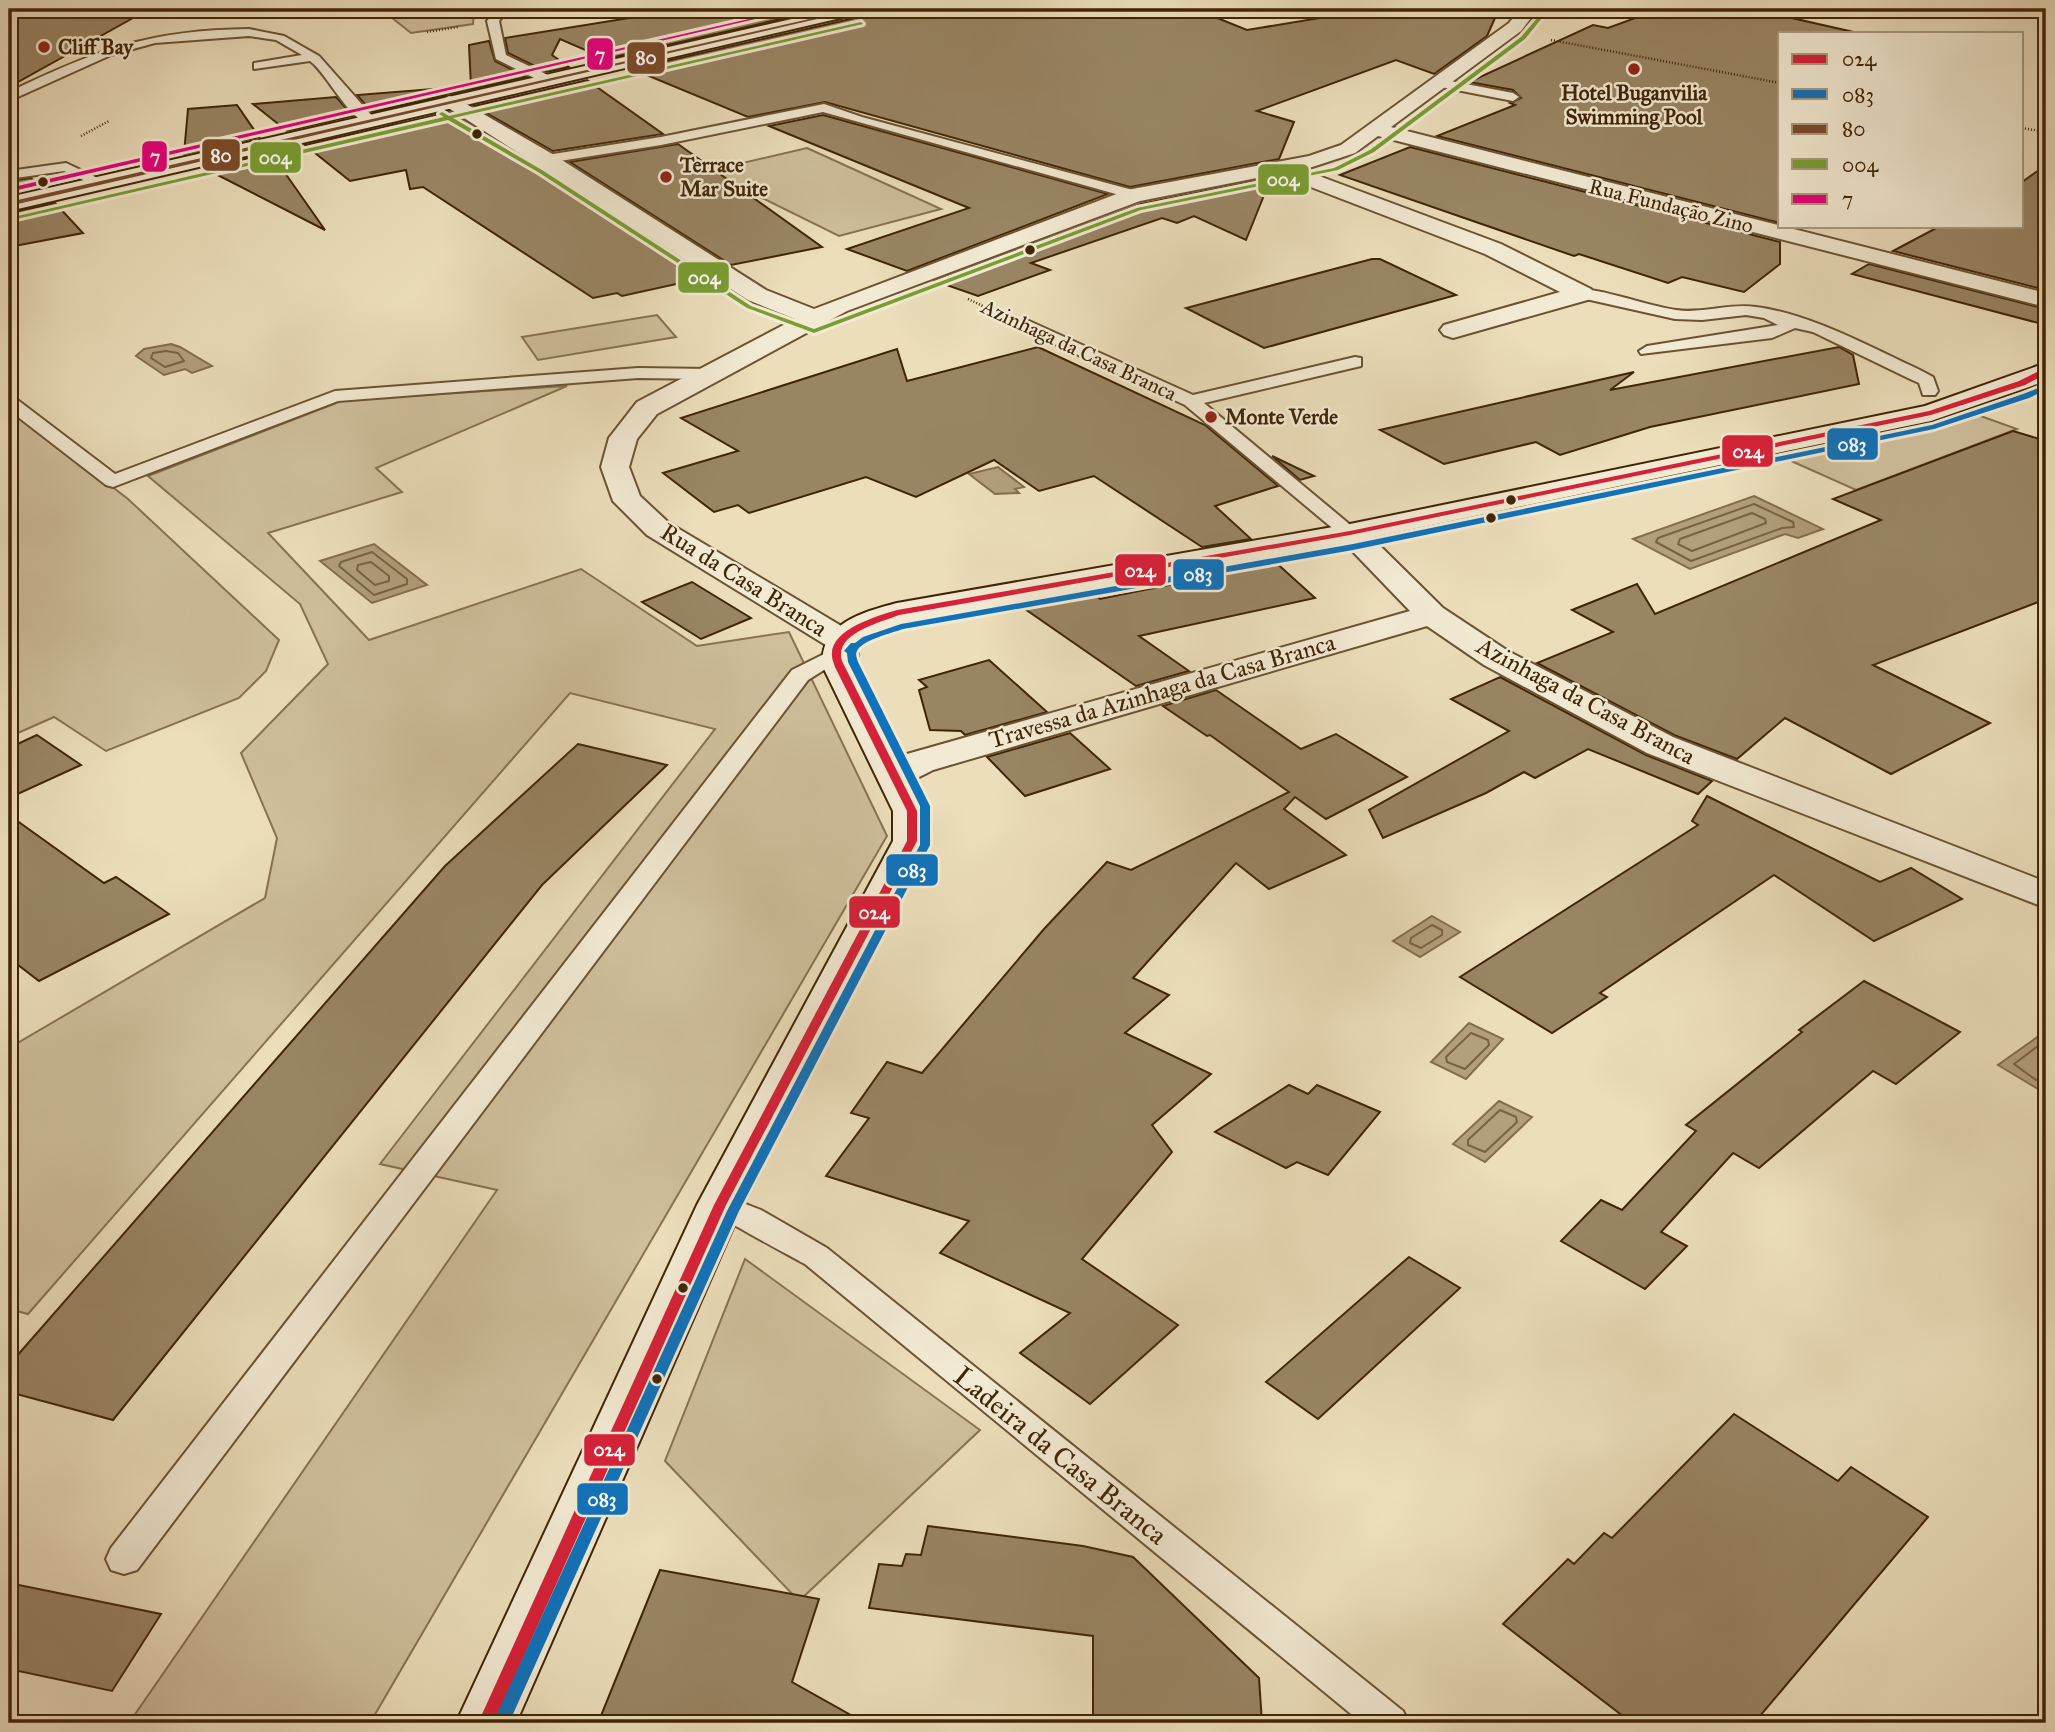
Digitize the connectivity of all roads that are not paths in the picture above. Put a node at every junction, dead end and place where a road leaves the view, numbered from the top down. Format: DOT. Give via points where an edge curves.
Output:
graph roads {
  1 [pos="502,9"];
  2 [pos="858,9"];
  3 [pos="1529,9"];
  4 [pos="310,57"];
  5 [pos="258,66"];
  6 [pos="548,80"];
  7 [pos="1440,83"];
  8 [pos="9,97"];
  9 [pos="1513,97"];
  10 [pos="449,102"];
  11 [pos="369,121"];
  12 [pos="1377,130"];
  13 [pos="547,159"];
  14 [pos="1279,168"];
  15 [pos="9,175"];
  16 [pos="101,183"];
  17 [pos="1135,195"];
  18 [pos="9,204"];
  19 [pos="1582,295"];
  20 [pos="2046,300"];
  21 [pos="813,317"];
  22 [pos="1784,320"];
  23 [pos="1029,327"];
  24 [pos="1453,330"];
  25 [pos="1647,351"];
  26 [pos="1355,362"];
  27 [pos="2046,371"];
  28 [pos="710,374"];
  29 [pos="1929,391"];
  30 [pos="1191,401"];
  31 [pos="9,402"];
  32 [pos="1350,533"];
  33 [pos="1432,615"];
  34 [pos="839,647"];
  35 [pos="894,775"];
  36 [pos="2046,896"];
  37 [pos="720,1205"];
  38 [pos="124,1559"];
  39 [pos="486,1723"];
  40 [pos="1390,1723"];
  1 -- 6 [label="lane" via="493,17 500,57"];
  2 -- 6 [label="street"];
  3 -- 7 [label="street, Rua da Casa Branca" via="1515,27"];
  4 -- 5 [label="lane"];
  4 -- 8 [label="lane" via="280,37 227,32 125,46 66,68"];
  4 -- 11 [label="lane" via="324,66"];
  6 -- 10 [label="street"];
  7 -- 9 [label="lane"];
  7 -- 12 [label="street, Rua da Casa Branca"];
  10 -- 11 [label="street"];
  10 -- 13 [label="street"];
  11 -- 16 [label="street"];
  12 -- 14 [label="street, Rua da Casa Branca" via="1331,156"];
  12 -- 20 [label="street, Rua Fundação Zino"];
  13 -- 17 [label="lane" via="824,108"];
  13 -- 21 [label="street" via="757,295"];
  14 -- 17 [label="street, Rua da Casa Branca"];
  14 -- 19 [label="street" via="1493,249"];
  15 -- 16 [label="lane" via="66,167"];
  16 -- 18 [label="street"];
  17 -- 21 [label="street, Rua da Casa Branca"];
  19 -- 22 [label="lane" via="1690,316 1754,310"];
  19 -- 24 [label="street"];
  21 -- 28 [label="street, Rua da Casa Branca"];
  22 -- 25 [label="lane" via="1787,327 1772,333"];
  22 -- 29 [label="lane" via="1819,329 1913,374 1927,381"];
  23 -- 30 [label="lane, Azinhaga da Casa Branca"];
  26 -- 30 [label="lane, Azinhaga da Casa Branca"];
  27 -- 32 [label="street" via="1931,413"];
  28 -- 31 [label="lane" via="638,373 335,396 113,481"];
  28 -- 34 [label="street, Rua da Casa Branca" via="647,408 623,438 615,467 619,484 628,500 657,528"];
  30 -- 32 [label="lane, Azinhaga da Casa Branca"];
  32 -- 33 [label="street, Azinhaga da Casa Branca"];
  32 -- 34 [label="street" via="897,613 859,627"];
  33 -- 35 [label="street, Travessa da Azinhaga da Casa Branca" via="920,762"];
  33 -- 36 [label="street, Azinhaga da Casa Branca" via="1496,658 1660,745"];
  34 -- 35 [label="street, Rua da Casa Branca" via="840,667"];
  34 -- 38 [label="lane" via="800,676"];
  35 -- 37 [label="street, Rua da Casa Branca" via="912,811 912,841"];
  37 -- 39 [label="street, Rua da Casa Branca"];
  37 -- 40 [label="lane, Ladeira da Casa Branca" via="816,1256"];
}
